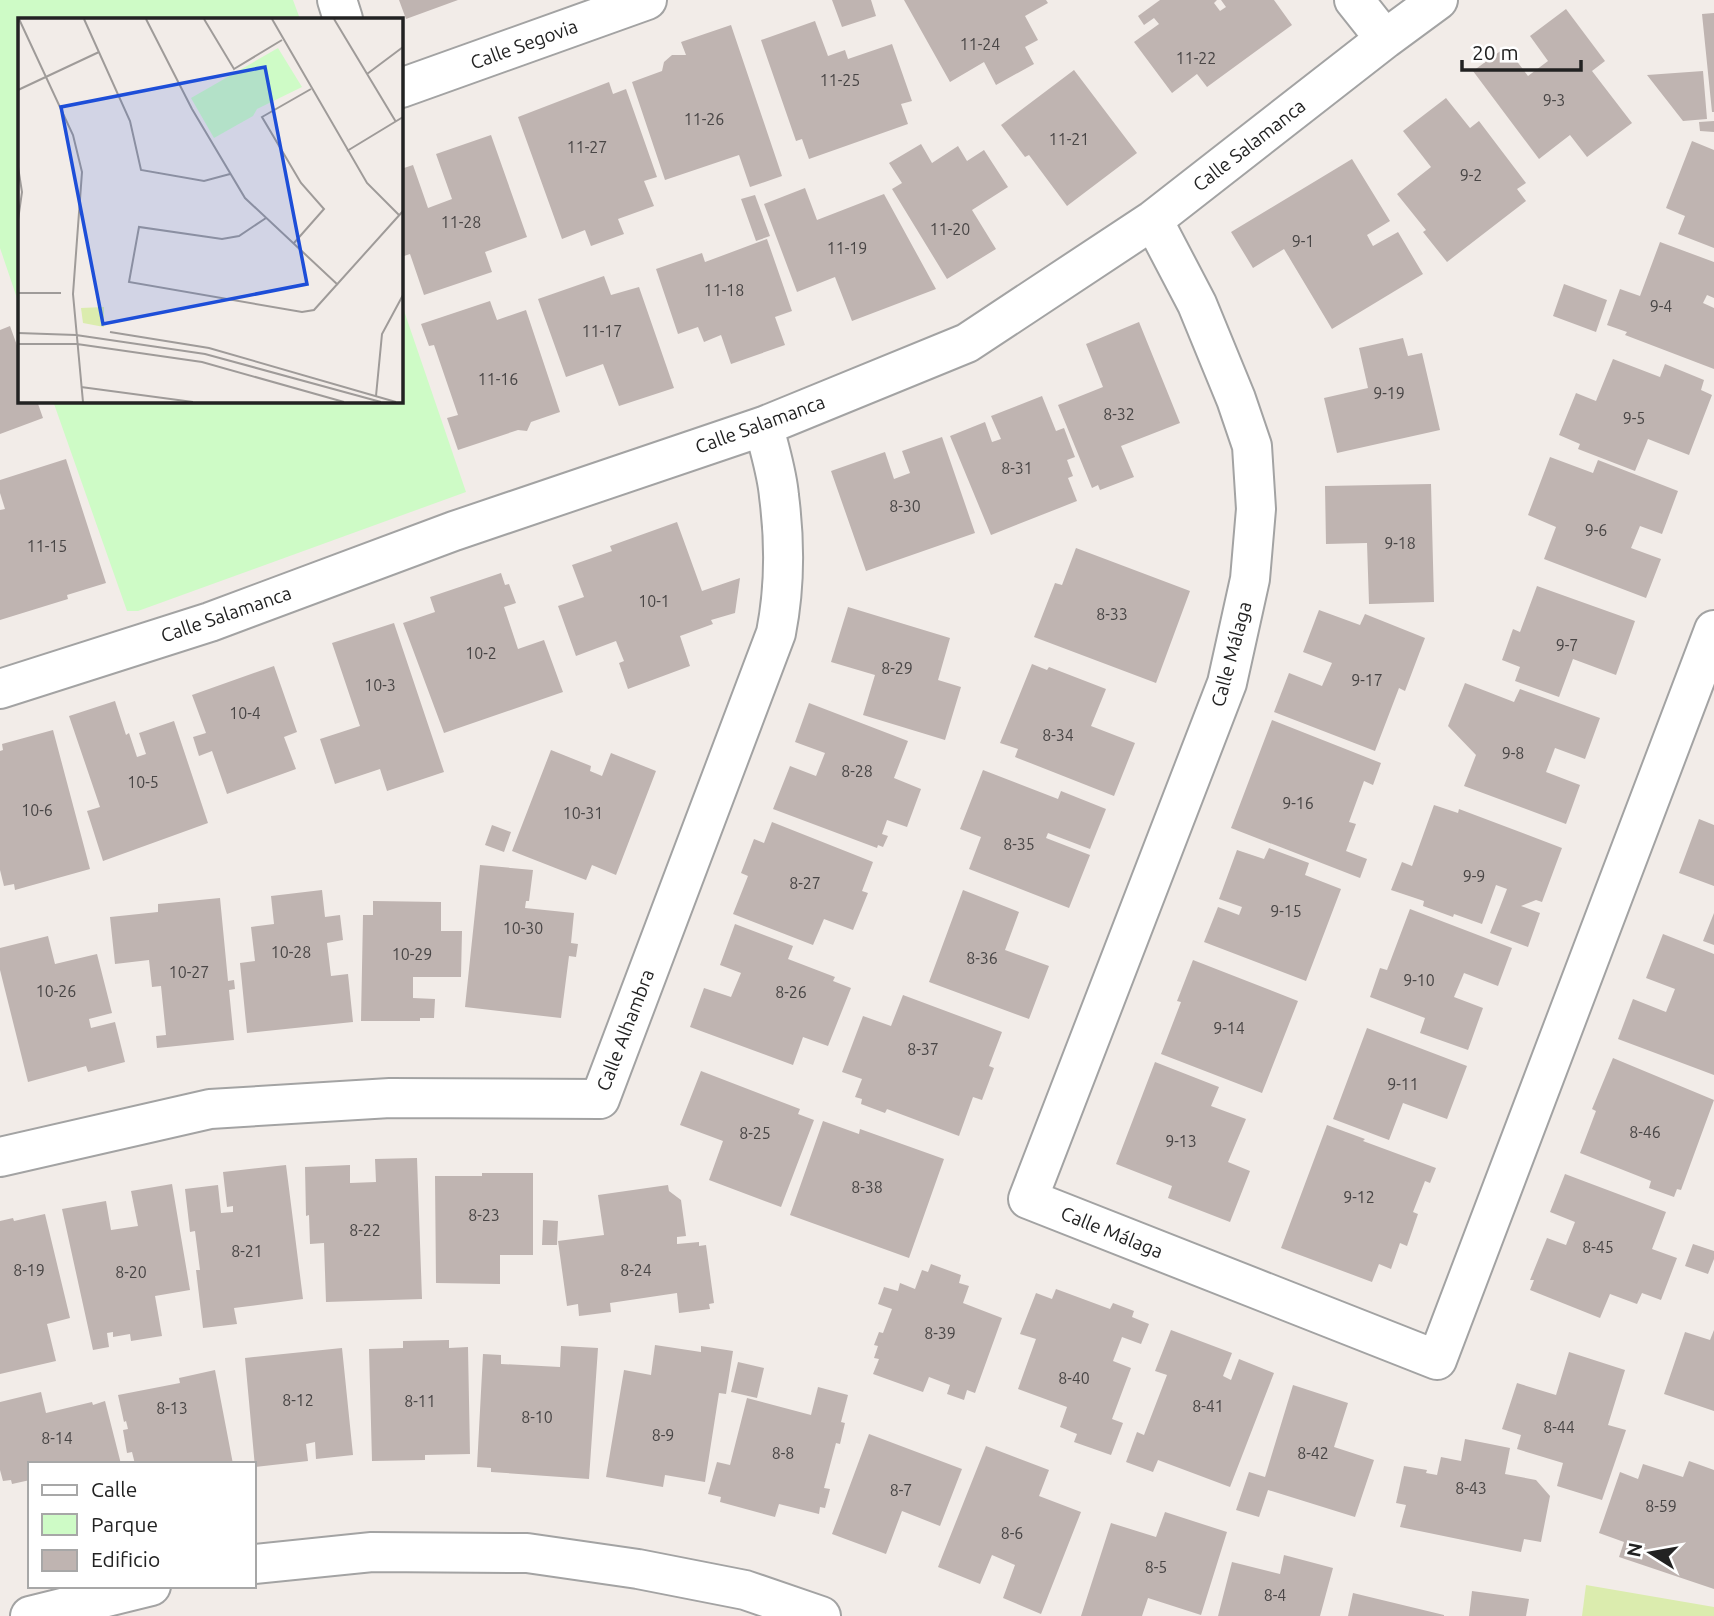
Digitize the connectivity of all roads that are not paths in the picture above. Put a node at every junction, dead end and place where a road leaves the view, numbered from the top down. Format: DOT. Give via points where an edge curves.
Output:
graph roads {
  1 [pos="337,0"];
  2 [pos="647,0"];
  3 [pos="1354,0"];
  4 [pos="1438,0"];
  5 [pos="343,18"];
  6 [pos="1385,39"];
  7 [pos="402,88"];
  8 [pos="1153,220"];
  9 [pos="764,426"];
  10 [pos="1714,630"];
  11 [pos="0,689"];
  12 [pos="0,1157"];
  13 [pos="256,1564"];
  14 [pos="143,1588"];
  15 [pos="30,1616"];
  16 [pos="821,1616"];
  1 -- 5 [label="street"];
  2 -- 7 [label="street, Calle Segovia"];
  3 -- 6 [label="street"];
  4 -- 6 [label="street, Calle Salamanca"];
  6 -- 8 [label="street, Calle Salamanca"];
  8 -- 9 [label="street, Calle Salamanca" via="967,343"];
  8 -- 10 [label="street, Calle Málaga" via="1197,304 1252,446 1256,509 1250,579 1227,683 1028,1199 1437,1360"];
  9 -- 11 [label="street, Calle Salamanca" via="454,531 211,622"];
  9 -- 12 [label="street, Calle Alhambra" via="779,494 783,548 783,596 776,633 600,1099 390,1098 210,1108"];
  13 -- 16 [label="street" via="372,1552 527,1553 745,1590"];
  14 -- 15 [label="street"];
}
